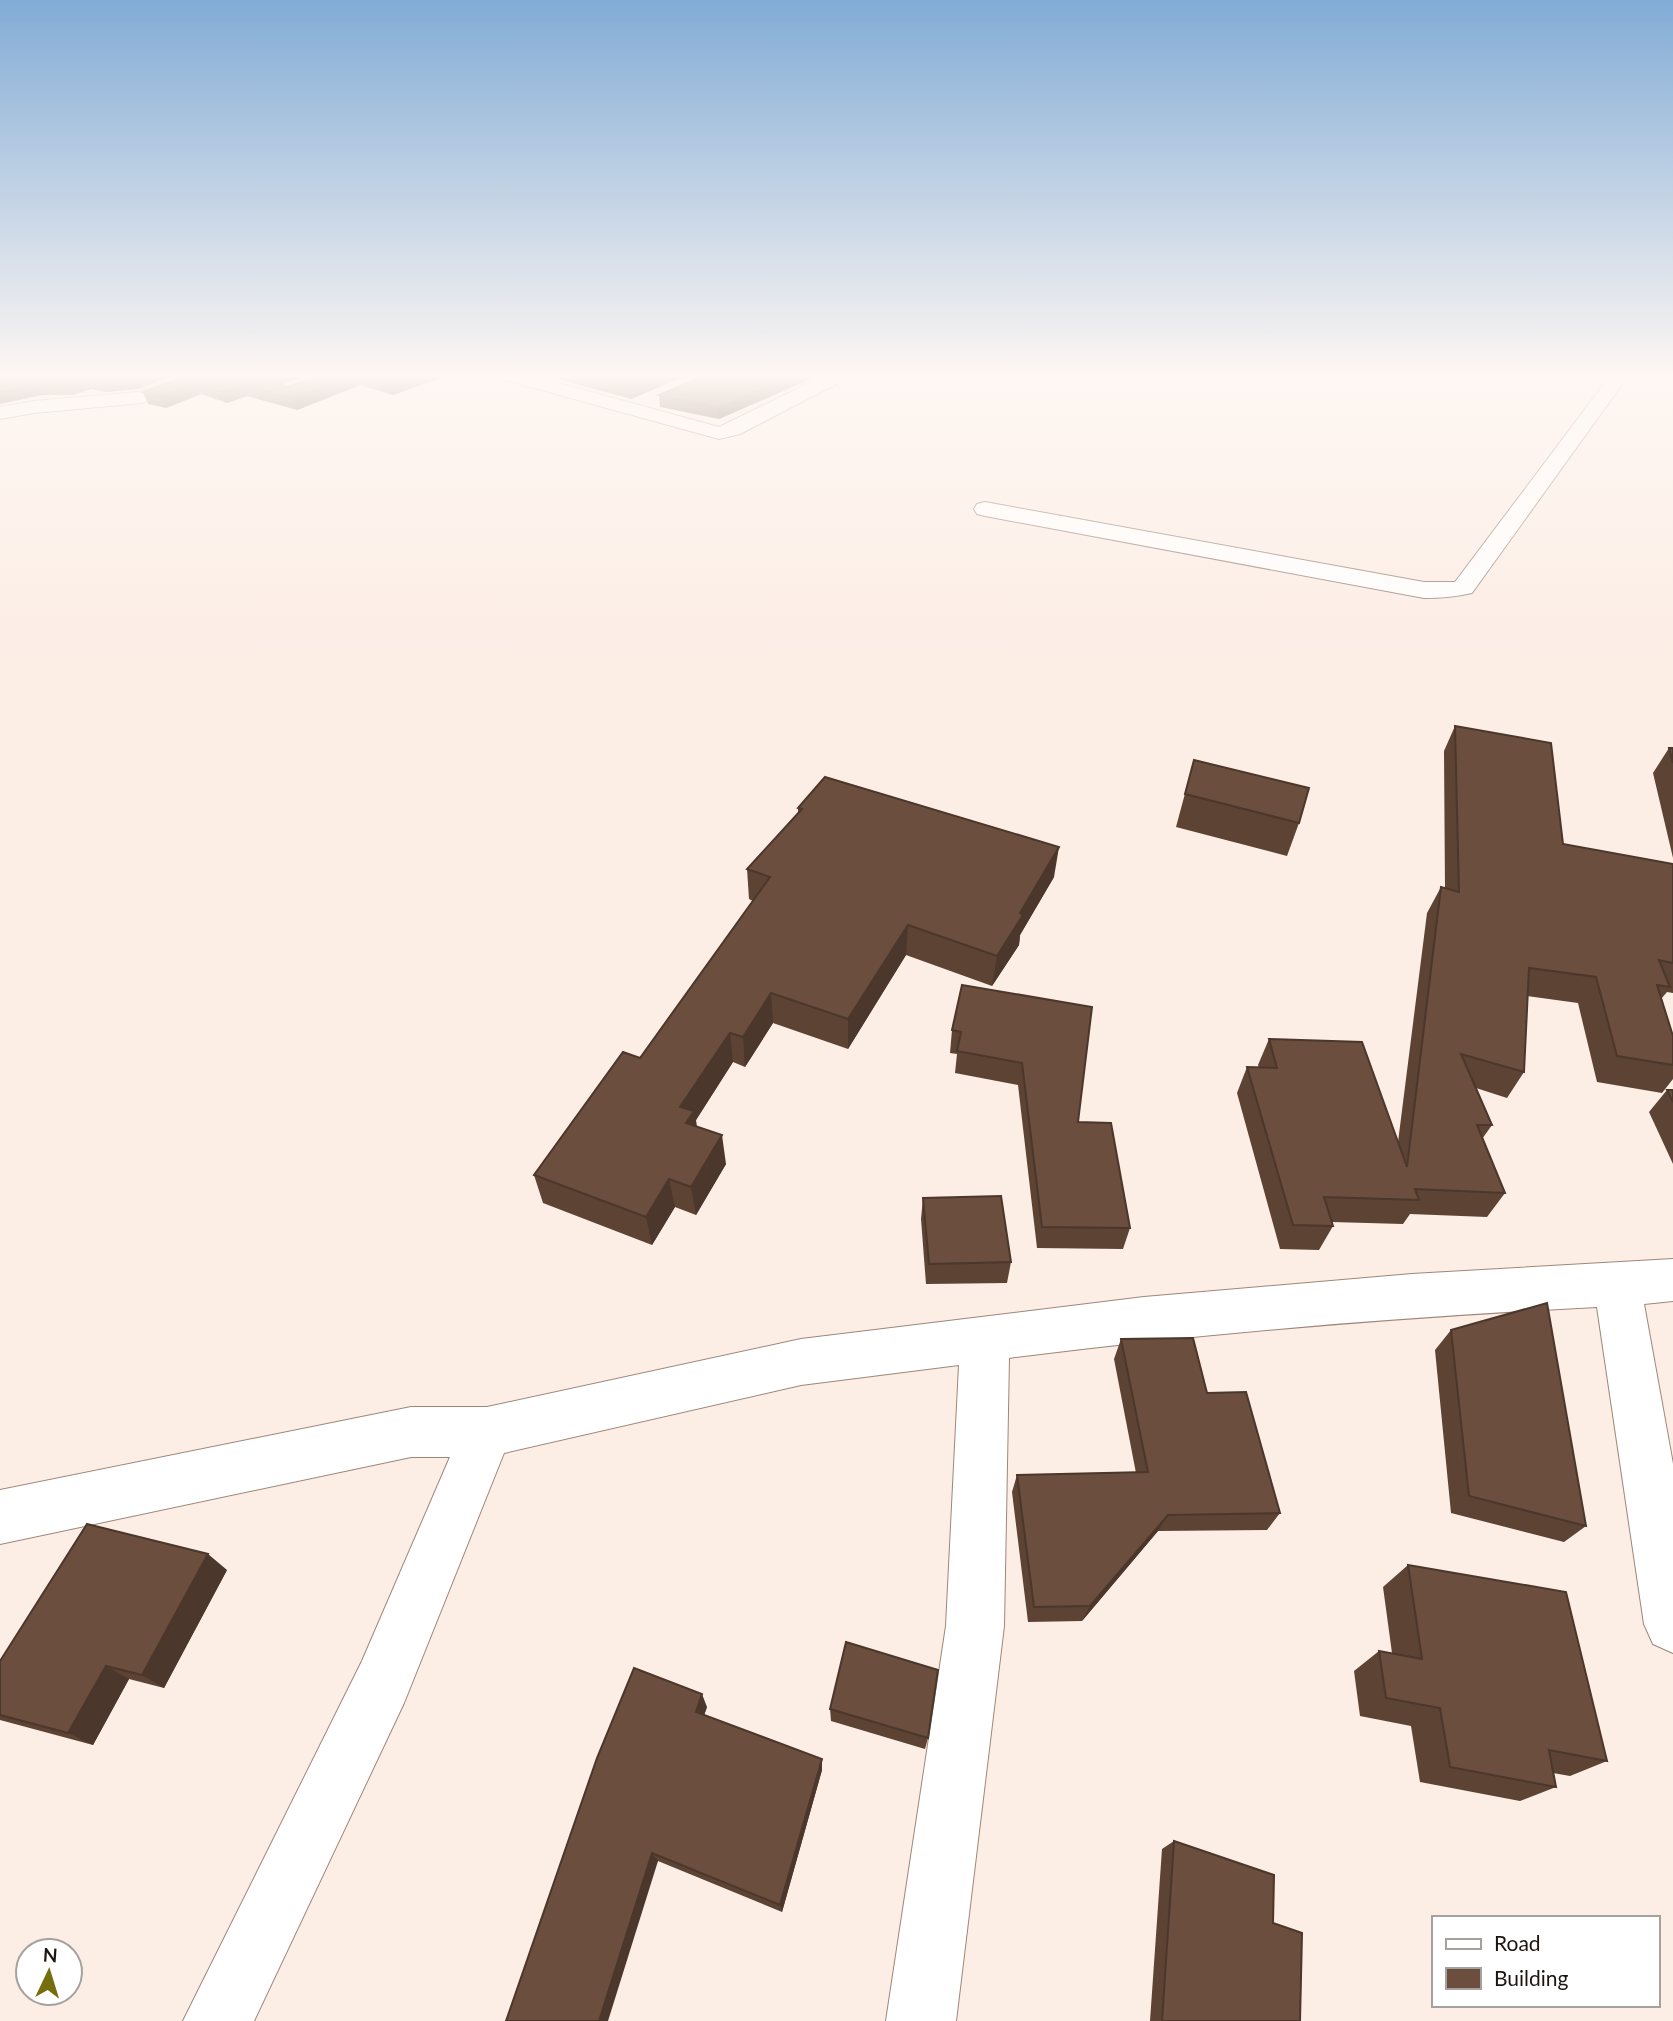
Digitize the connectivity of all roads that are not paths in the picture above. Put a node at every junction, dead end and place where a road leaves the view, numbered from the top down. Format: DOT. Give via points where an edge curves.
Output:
graph roads {
  1 [pos="1550,470"];
  2 [pos="985,509"];
  3 [pos="1673,1280"];
  4 [pos="1617,1286"];
  5 [pos="985,1340"];
  6 [pos="487,1432"];
  7 [pos="0,1517"];
  8 [pos="1673,1624"];
  9 [pos="218,2021"];
  10 [pos="921,2021"];
  1 -- 2 [label="street" via="1464,588 1446,591"];
  3 -- 4 [label="street"];
  4 -- 5 [label="street" via="1386,1298 1144,1319"];
  4 -- 8 [label="street"];
  5 -- 6 [label="street" via="801,1362"];
  5 -- 10 [label="street" via="975,1626"];
  6 -- 7 [label="street" via="411,1432"];
  6 -- 9 [label="street" via="383,1682"];
}
